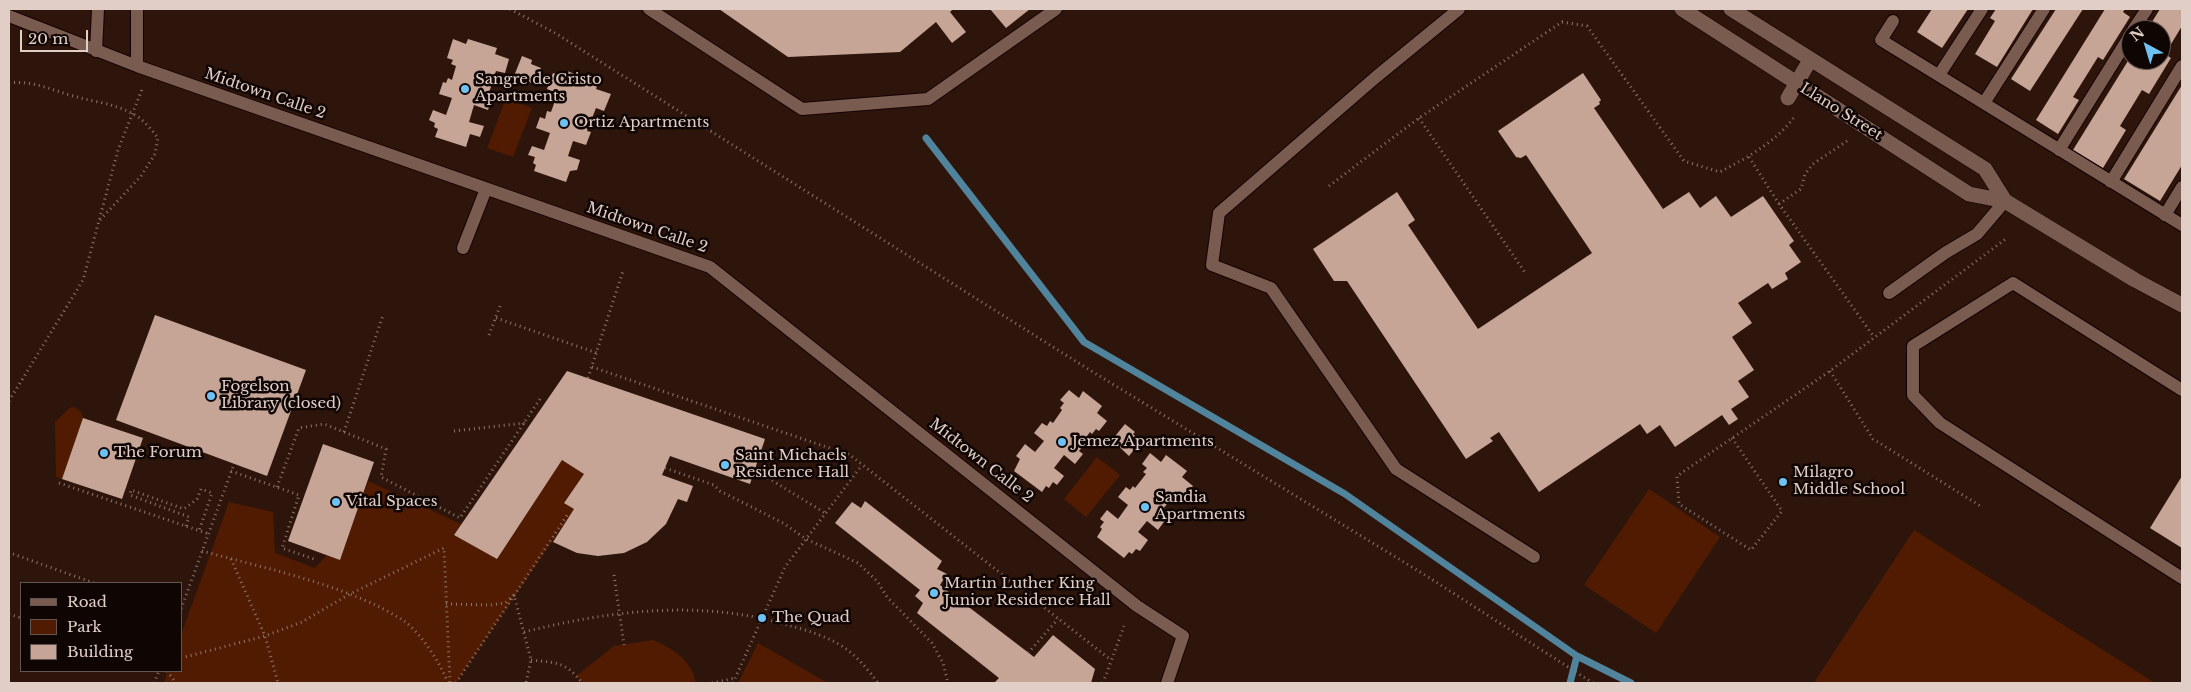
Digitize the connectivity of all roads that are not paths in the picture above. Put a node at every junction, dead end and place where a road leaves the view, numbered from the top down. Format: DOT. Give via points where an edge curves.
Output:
graph roads {
  1 [pos="98,9"];
  2 [pos="137,9"];
  3 [pos="649,9"];
  4 [pos="1056,9"];
  5 [pos="1459,9"];
  6 [pos="1682,9"];
  7 [pos="1731,9"];
  8 [pos="1982,9"];
  9 [pos="2044,9"];
  10 [pos="2146,9"];
  11 [pos="9,16"];
  12 [pos="2139,20"];
  13 [pos="1892,21"];
  14 [pos="96,50"];
  15 [pos="2121,50"];
  16 [pos="1810,60"];
  17 [pos="137,66"];
  18 [pos="2182,66"];
  19 [pos="1939,75"];
  20 [pos="1796,83"];
  21 [pos="1788,98"];
  22 [pos="1984,103"];
  23 [pos="2059,150"];
  24 [pos="2111,182"];
  25 [pos="2182,187"];
  26 [pos="486,189"];
  27 [pos="2005,201"];
  28 [pos="2165,215"];
  29 [pos="2182,225"];
  30 [pos="463,248"];
  31 [pos="1889,293"];
  32 [pos="2182,304"];
  33 [pos="2182,390"];
  34 [pos="1534,557"];
  35 [pos="2182,578"];
  36 [pos="1167,683"];
  1 -- 14 [label="lane"];
  2 -- 17 [label="lane"];
  3 -- 4 [label="lane" via="802,109 928,99"];
  5 -- 34 [label="lane" via="1219,213 1212,265 1271,288 1396,469"];
  6 -- 20 [label="street, Llano Street"];
  7 -- 16 [label="street, Llano Street"];
  8 -- 19 [label="lane"];
  9 -- 22 [label="lane"];
  10 -- 12 [label="lane"];
  11 -- 14 [label="lane, Midtown Calle 2"];
  13 -- 19 [label="lane" via="1881,40"];
  14 -- 17 [label="lane, Midtown Calle 2"];
  15 -- 23 [label="lane"];
  16 -- 20 [label="street"];
  16 -- 27 [label="street, Llano Street" via="1985,169"];
  17 -- 26 [label="lane, Midtown Calle 2"];
  18 -- 24 [label="lane"];
  19 -- 22 [label="lane"];
  20 -- 21 [label="street"];
  20 -- 27 [label="street, Llano Street" via="1969,194"];
  22 -- 23 [label="lane"];
  23 -- 24 [label="lane"];
  24 -- 28 [label="lane"];
  25 -- 28 [label="lane"];
  26 -- 30 [label="lane"];
  26 -- 36 [label="lane, Midtown Calle 2" via="710,267 1137,606 1183,636"];
  27 -- 31 [label="lane" via="1977,234"];
  27 -- 32 [label="street, Llano Street" via="2135,280"];
  28 -- 29 [label="lane"];
  33 -- 35 [label="lane" via="2013,283 1912,346 1913,395 1940,423"];
}
